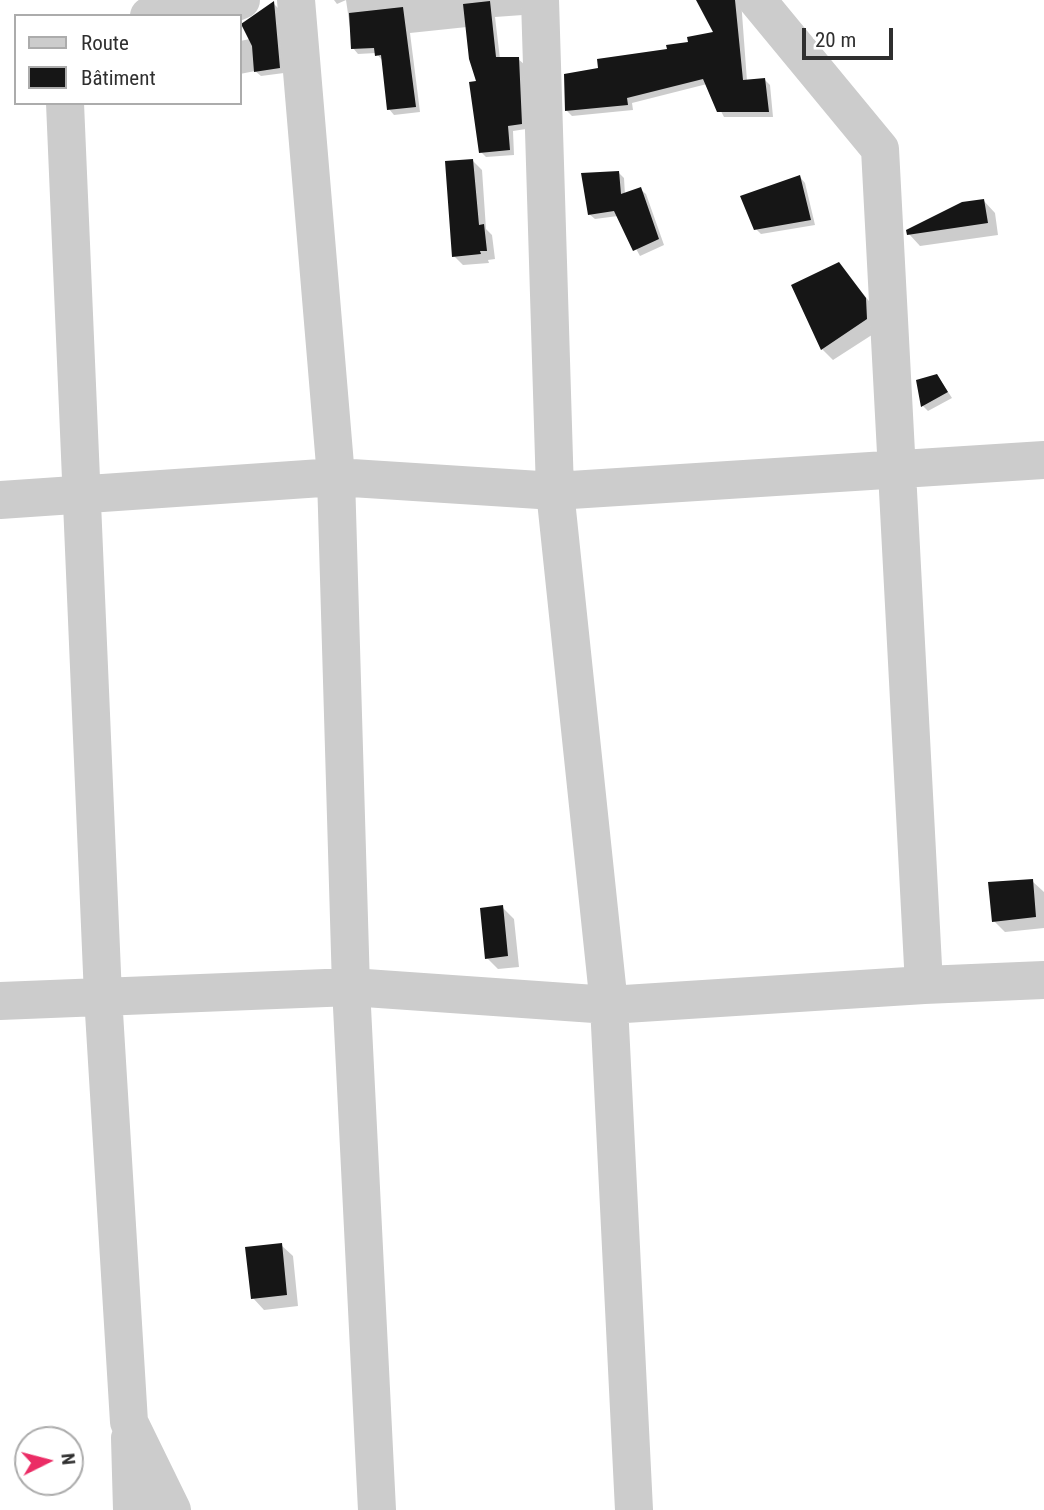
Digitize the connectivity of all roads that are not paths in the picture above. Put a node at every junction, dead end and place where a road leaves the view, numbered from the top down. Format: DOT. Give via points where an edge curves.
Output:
graph roads {
  1 [pos="241,0"];
  2 [pos="296,0"];
  3 [pos="540,0"];
  4 [pos="757,0"];
  5 [pos="172,14"];
  6 [pos="65,105"];
  7 [pos="1044,460"];
  8 [pos="897,470"];
  9 [pos="336,477"];
  10 [pos="555,491"];
  11 [pos="80,495"];
  12 [pos="0,500"];
  13 [pos="1044,980"];
  14 [pos="924,985"];
  15 [pos="351,987"];
  16 [pos="103,996"];
  17 [pos="0,1001"];
  18 [pos="609,1005"];
  19 [pos="129,1422"];
  20 [pos="132,1510"];
  21 [pos="172,1510"];
  22 [pos="377,1510"];
  23 [pos="634,1510"];
  1 -- 5 [label="street" via="218,10"];
  2 -- 9 [label="street"];
  3 -- 10 [label="street"];
  4 -- 8 [label="street" via="880,149"];
  6 -- 11 [label="street"];
  7 -- 8 [label="street"];
  8 -- 10 [label="street"];
  8 -- 14 [label="street"];
  9 -- 10 [label="street"];
  9 -- 11 [label="street"];
  9 -- 15 [label="street"];
  10 -- 18 [label="street"];
  11 -- 12 [label="street"];
  11 -- 16 [label="street"];
  13 -- 14 [label="street"];
  14 -- 18 [label="street"];
  15 -- 16 [label="street"];
  15 -- 18 [label="street"];
  15 -- 22 [label="street"];
  16 -- 17 [label="street"];
  16 -- 19 [label="street"];
  18 -- 23 [label="street"];
  19 -- 20 [label="street"];
  19 -- 21 [label="street"];
}
